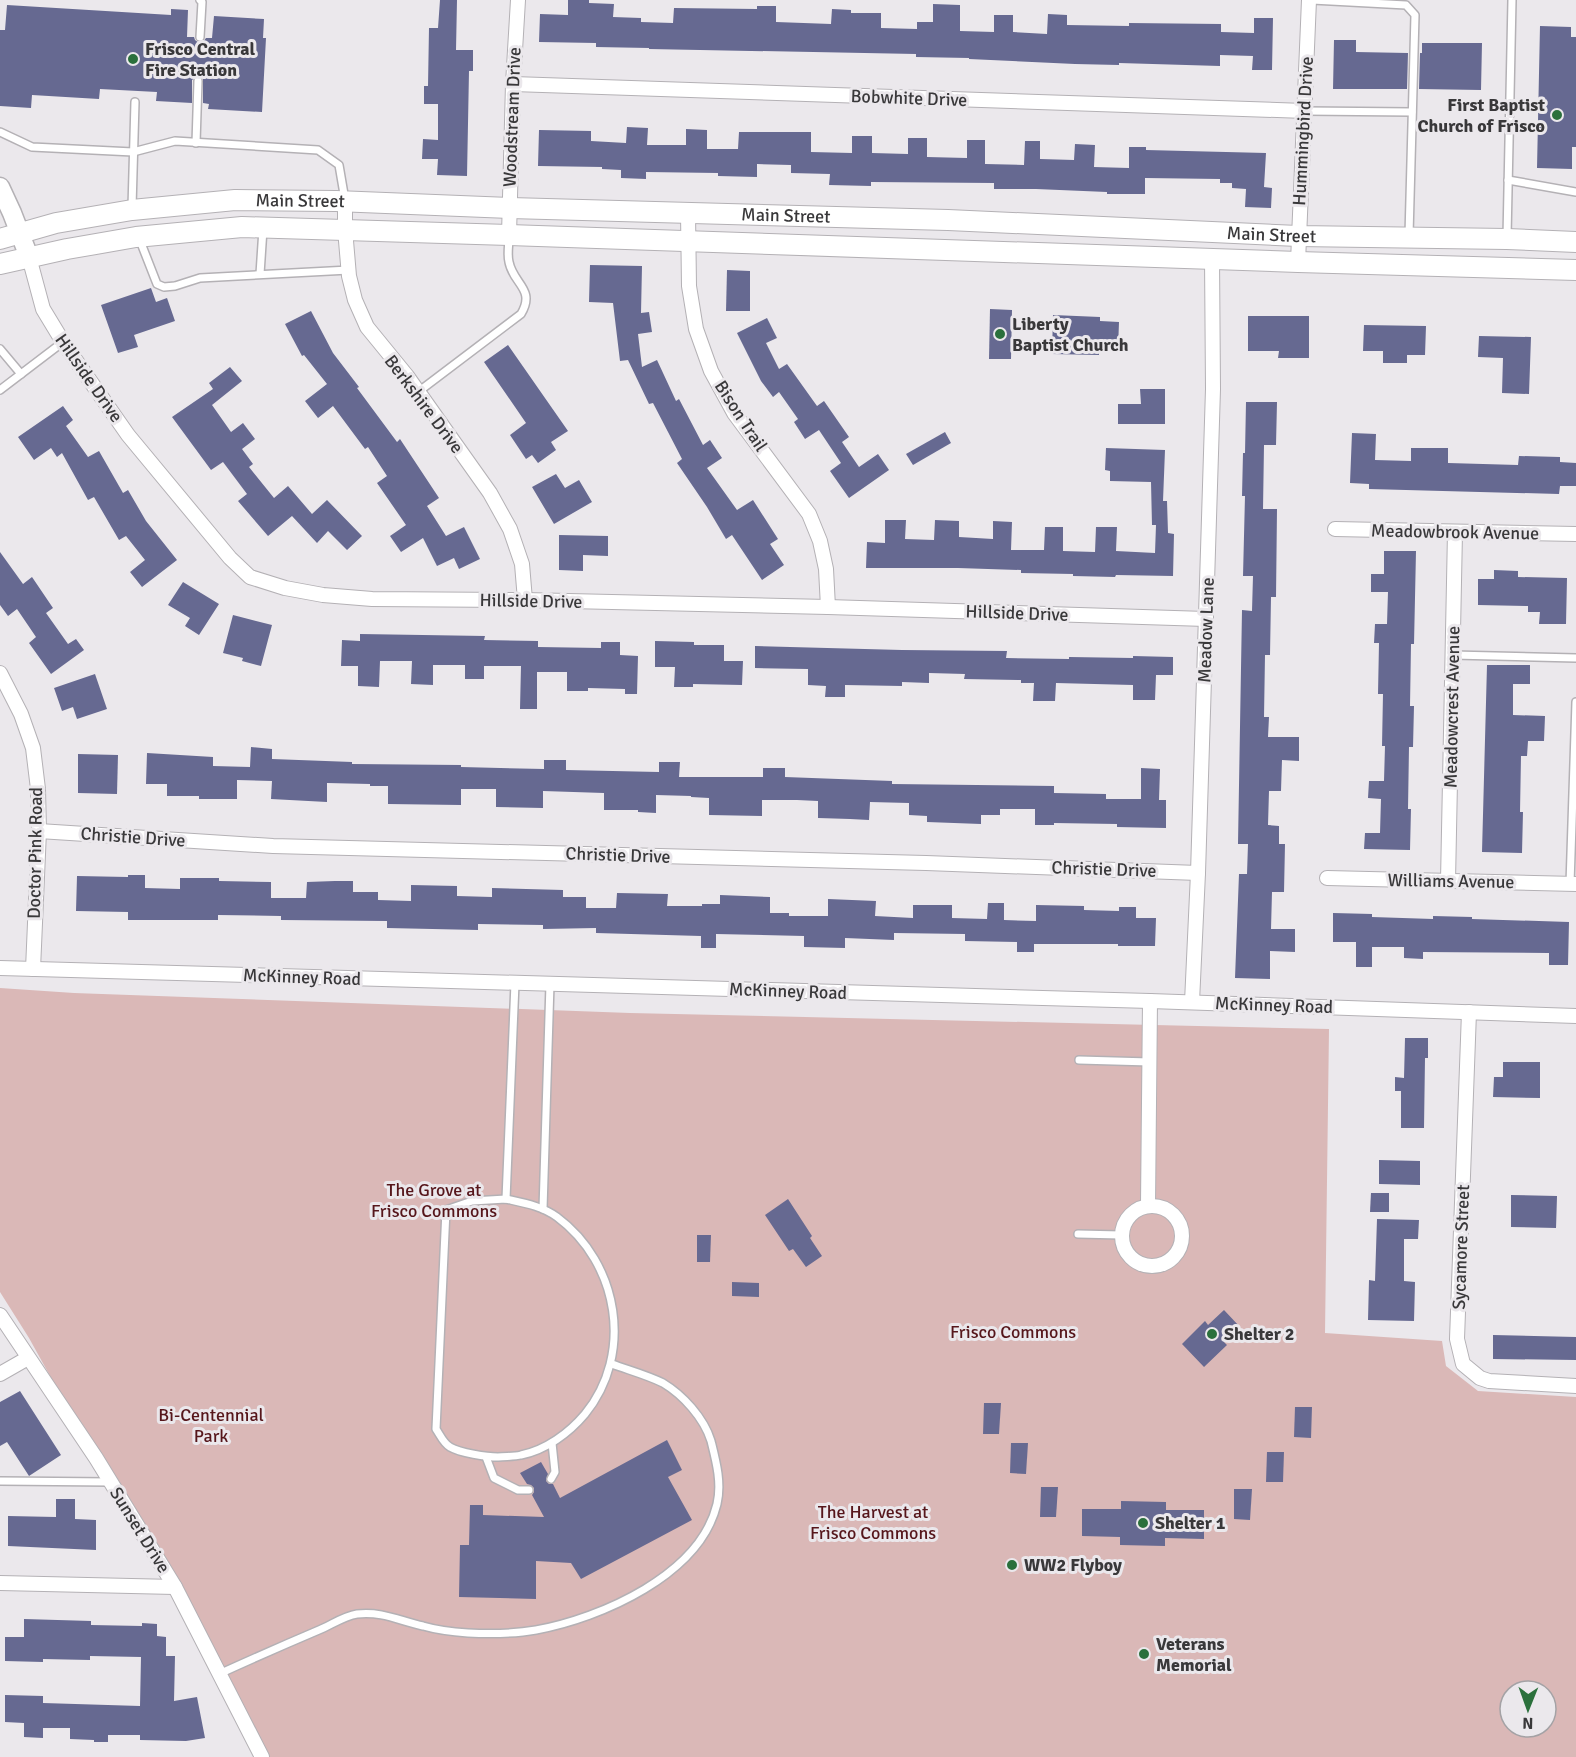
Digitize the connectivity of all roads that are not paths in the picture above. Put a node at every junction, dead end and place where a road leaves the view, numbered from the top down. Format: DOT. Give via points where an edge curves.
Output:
graph roads {
  1 [pos="200,0"];
  2 [pos="518,0"];
  3 [pos="1310,0"];
  4 [pos="1512,0"];
  5 [pos="200,37"];
  6 [pos="198,81"];
  7 [pos="513,84"];
  8 [pos="135,102"];
  9 [pos="1305,111"];
  10 [pos="1412,112"];
  11 [pos="0,132"];
  12 [pos="196,143"];
  13 [pos="133,152"];
  14 [pos="1508,180"];
  15 [pos="0,187"];
  16 [pos="1576,192"];
  17 [pos="345,201"];
  18 [pos="510,208"];
  19 [pos="132,210"];
  20 [pos="688,213"];
  21 [pos="948,220"];
  22 [pos="263,228"];
  23 [pos="345,230"];
  24 [pos="20,233"];
  25 [pos="509,234"];
  26 [pos="1298,236"];
  27 [pos="139,237"];
  28 [pos="1409,237"];
  29 [pos="0,239"];
  30 [pos="1508,239"];
  31 [pos="687,242"];
  32 [pos="1576,242"];
  33 [pos="948,250"];
  34 [pos="29,257"];
  35 [pos="1212,258"];
  36 [pos="1298,262"];
  37 [pos="0,264"];
  38 [pos="1506,267"];
  39 [pos="349,270"];
  40 [pos="1576,270"];
  41 [pos="260,274"];
  42 [pos="63,342"];
  43 [pos="0,349"];
  44 [pos="21,374"];
  45 [pos="0,390"];
  46 [pos="418,392"];
  47 [pos="1335,529"];
  48 [pos="1455,532"];
  49 [pos="1576,534"];
  50 [pos="525,600"];
  51 [pos="828,607"];
  52 [pos="1206,620"];
  53 [pos="1453,655"];
  54 [pos="1576,658"];
  55 [pos="0,674"];
  56 [pos="1576,702"];
  57 [pos="39,831"];
  58 [pos="1198,873"];
  59 [pos="1327,878"];
  60 [pos="1448,881"];
  61 [pos="1573,884"];
  62 [pos="0,968"];
  63 [pos="33,969"];
  64 [pos="515,983"];
  65 [pos="550,984"];
  66 [pos="1150,1001"];
  67 [pos="1192,1002"];
  68 [pos="1469,1012"];
  69 [pos="1576,1016"];
  70 [pos="1079,1060"];
  71 [pos="1150,1062"];
  72 [pos="506,1198"];
  73 [pos="1148,1205"];
  74 [pos="543,1209"];
  75 [pos="1077,1234"];
  76 [pos="1121,1235"];
  77 [pos="0,1315"];
  78 [pos="28,1358"];
  79 [pos="612,1364"];
  80 [pos="0,1374"];
  81 [pos="1576,1386"];
  82 [pos="552,1443"];
  83 [pos="486,1457"];
  84 [pos="551,1479"];
  85 [pos="0,1481"];
  86 [pos="111,1482"];
  87 [pos="530,1490"];
  88 [pos="0,1582"];
  89 [pos="175,1587"];
  90 [pos="219,1674"];
  91 [pos="262,1757"];
  1 -- 5 [label="lane"];
  2 -- 7 [label="street, Woodstream Drive"];
  3 -- 9 [label="street, Hummingbird Drive"];
  3 -- 10 [label="lane" via="1406,5 1415,15"];
  4 -- 14 [label="lane"];
  6 -- 12 [label="lane"];
  7 -- 9 [label="street, Bobwhite Drive"];
  7 -- 18 [label="street, Woodstream Drive"];
  8 -- 13 [label="lane"];
  9 -- 10 [label="lane"];
  9 -- 26 [label="street, Hummingbird Drive"];
  10 -- 28 [label="lane"];
  11 -- 13 [label="lane" via="32,147"];
  12 -- 13 [label="lane" via="176,141"];
  12 -- 17 [label="lane" via="318,150 339,165"];
  13 -- 19 [label="lane"];
  14 -- 16 [label="lane"];
  14 -- 30 [label="lane"];
  15 -- 24 [label="street"];
  17 -- 18 [label="main road, Main Street"];
  17 -- 19 [label="main road, Main Street" via="236,200"];
  17 -- 23 [label="street, Berkshire Drive"];
  18 -- 20 [label="main road, Main Street"];
  18 -- 25 [label="street, Woodstream Drive"];
  19 -- 24 [label="main road, Main Street"];
  20 -- 21 [label="main road, Main Street"];
  20 -- 31 [label="street, Bison Trail"];
  21 -- 26 [label="main road, Main Street"];
  21 -- 33 [label="main road"];
  22 -- 23 [label="main road, Main Street"];
  22 -- 27 [label="main road, Main Street"];
  22 -- 41 [label="lane"];
  23 -- 25 [label="main road, Main Street"];
  23 -- 39 [label="street, Berkshire Drive"];
  24 -- 29 [label="main road, Main Street"];
  24 -- 34 [label="street"];
  25 -- 31 [label="main road, Main Street"];
  25 -- 46 [label="lane" via="509,263 527,296 526,306 521,314"];
  26 -- 28 [label="main road, Main Street"];
  26 -- 36 [label="street, Hummingbird Drive"];
  27 -- 34 [label="main road, Main Street"];
  27 -- 41 [label="lane" via="157,284 164,287 201,278"];
  28 -- 30 [label="main road, Main Street"];
  30 -- 32 [label="main road, Main Street"];
  30 -- 38 [label="main road"];
  31 -- 33 [label="main road, Main Street"];
  31 -- 51 [label="street, Bison Trail" via="688,286 696,329 711,371 734,413 809,514 826,569"];
  33 -- 35 [label="main road, Main Street"];
  34 -- 37 [label="main road, Main Street"];
  34 -- 42 [label="street, Hillside Drive" via="43,309"];
  35 -- 36 [label="main road, Main Street"];
  35 -- 52 [label="street, Meadow Lane" via="1213,389"];
  36 -- 38 [label="main road, Main Street"];
  38 -- 40 [label="main road, Main Street"];
  39 -- 41 [label="lane"];
  39 -- 46 [label="street, Berkshire Drive" via="355,300 367,327"];
  42 -- 44 [label="lane"];
  42 -- 50 [label="street, Hillside Drive" via="129,435 208,533 250,577 323,595"];
  43 -- 44 [label="lane"];
  44 -- 45 [label="lane"];
  46 -- 50 [label="street, Berkshire Drive" via="490,493 510,529 522,564"];
  47 -- 48 [label="street, Meadowbrook Avenue"];
  48 -- 49 [label="street, Meadowbrook Avenue"];
  48 -- 53 [label="street, Meadowcrest Avenue"];
  50 -- 51 [label="street, Hillside Drive"];
  51 -- 52 [label="street, Hillside Drive"];
  52 -- 58 [label="street, Meadow Lane"];
  53 -- 54 [label="lane"];
  53 -- 60 [label="street, Meadowcrest Avenue"];
  55 -- 57 [label="street, Doctor Pink Road" via="33,748"];
  56 -- 61 [label="lane"];
  57 -- 58 [label="street, Christie Drive" via="273,846"];
  57 -- 63 [label="street, Doctor Pink Road"];
  58 -- 67 [label="street, Meadow Lane"];
  59 -- 60 [label="street, Williams Avenue"];
  60 -- 61 [label="street, Williams Avenue"];
  62 -- 63 [label="street, McKinney Road"];
  63 -- 64 [label="street, McKinney Road"];
  64 -- 65 [label="street, McKinney Road"];
  64 -- 72 [label="lane"];
  65 -- 66 [label="street, McKinney Road"];
  65 -- 74 [label="lane"];
  66 -- 67 [label="street, McKinney Road"];
  66 -- 71 [label="street"];
  67 -- 68 [label="street, McKinney Road"];
  68 -- 69 [label="street, McKinney Road"];
  68 -- 81 [label="street, Sycamore Street" via="1457,1339 1463,1364 1489,1382"];
  70 -- 71 [label="lane"];
  71 -- 73 [label="street"];
  72 -- 74 [label="lane"];
  72 -- 83 [label="lane" via="446,1210 436,1429 449,1447"];
  73 -- 76 [label="street" via="1128,1216"];
  73 -- 76 [label="street" via="1163,1208 1179,1223 1182,1238 1172,1258 1151,1266 1137,1262 1126,1251"];
  74 -- 79 [label="lane" via="583,1242 604,1274 614,1323"];
  75 -- 76 [label="lane"];
  77 -- 78 [label="street, Sunset Drive"];
  78 -- 80 [label="street"];
  78 -- 86 [label="street, Sunset Drive"];
  79 -- 82 [label="lane" via="594,1402 575,1426"];
  79 -- 90 [label="lane" via="662,1383 679,1395 697,1415 716,1458 717,1504 706,1532 687,1557 661,1580 620,1603 536,1630 467,1633 384,1614 356,1614"];
  82 -- 83 [label="lane" via="521,1455"];
  82 -- 84 [label="lane" via="555,1472"];
  83 -- 87 [label="lane" via="494,1478 518,1490"];
  85 -- 86 [label="lane"];
  86 -- 89 [label="street, Sunset Drive"];
  88 -- 89 [label="street"];
  89 -- 90 [label="street, Sunset Drive"];
  90 -- 91 [label="street, Sunset Drive"];
}
